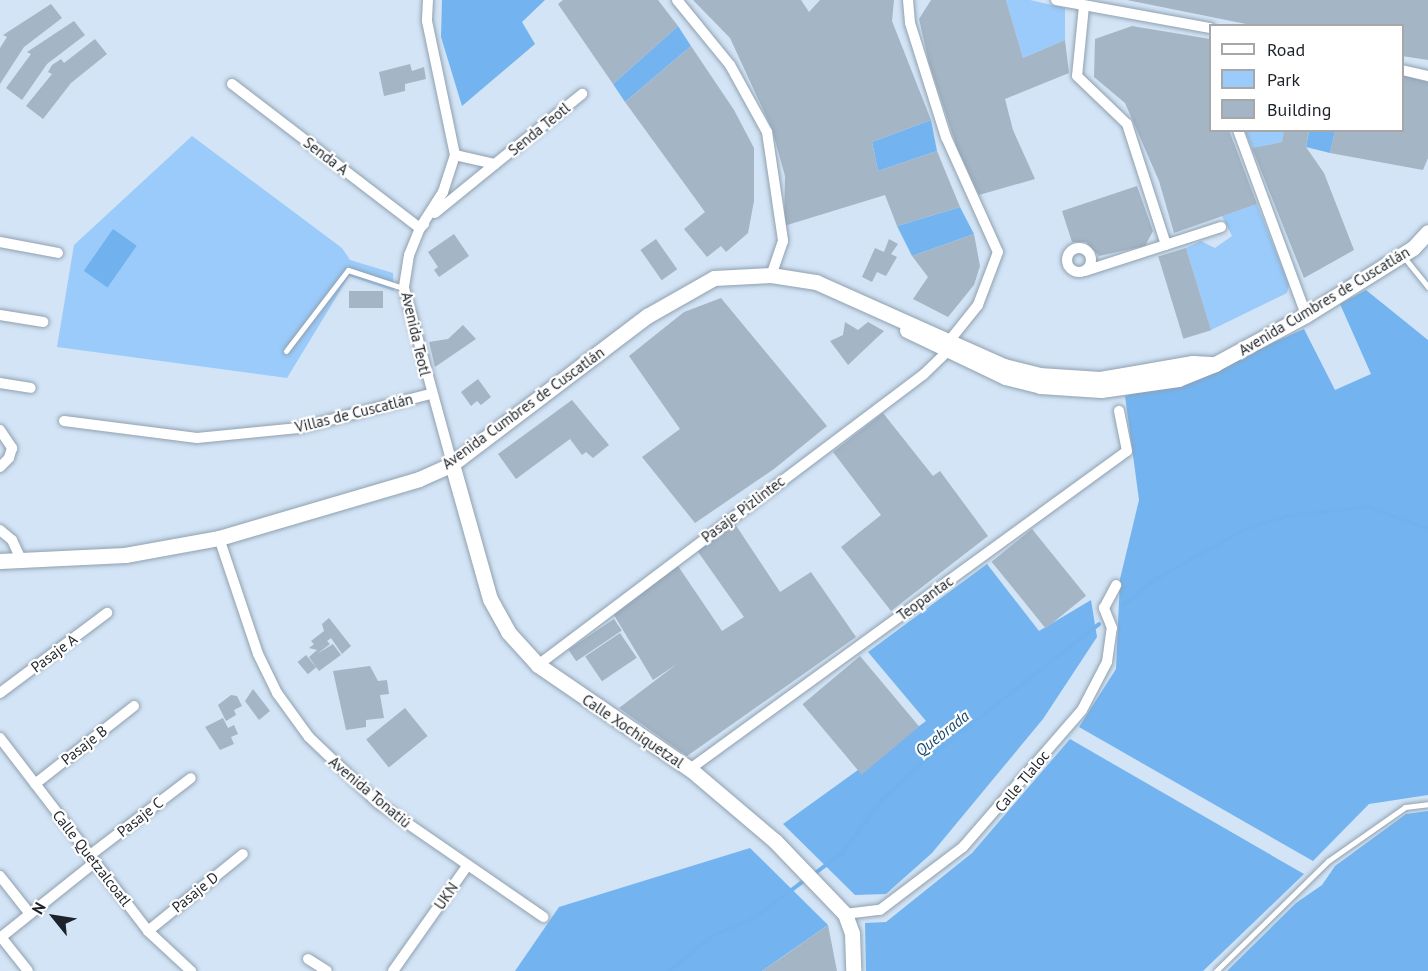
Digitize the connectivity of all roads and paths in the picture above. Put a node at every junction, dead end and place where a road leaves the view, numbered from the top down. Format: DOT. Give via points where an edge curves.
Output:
graph roads {
  1 [pos="428,0"];
  2 [pos="909,0"];
  3 [pos="1056,0"];
  4 [pos="679,1"];
  5 [pos="1084,6"];
  6 [pos="1209,28"];
  7 [pos="1404,70"];
  8 [pos="1428,76"];
  9 [pos="232,84"];
  10 [pos="582,94"];
  11 [pos="1239,132"];
  12 [pos="455,155"];
  13 [pos="495,164"];
  14 [pos="1221,227"];
  15 [pos="420,228"];
  16 [pos="1428,232"];
  17 [pos="0,242"];
  18 [pos="1166,245"];
  19 [pos="58,253"];
  20 [pos="1402,255"];
  21 [pos="1085,271"];
  22 [pos="771,275"];
  23 [pos="1428,287"];
  24 [pos="404,288"];
  25 [pos="0,315"];
  26 [pos="1306,315"];
  27 [pos="43,322"];
  28 [pos="949,346"];
  29 [pos="286,351"];
  30 [pos="0,382"];
  31 [pos="32,387"];
  32 [pos="430,394"];
  33 [pos="1119,411"];
  34 [pos="63,422"];
  35 [pos="0,430"];
  36 [pos="452,464"];
  37 [pos="0,467"];
  38 [pos="0,530"];
  39 [pos="219,537"];
  40 [pos="0,561"];
  41 [pos="22,561"];
  42 [pos="1116,585"];
  43 [pos="107,613"];
  44 [pos="538,666"];
  45 [pos="0,693"];
  46 [pos="134,706"];
  47 [pos="0,738"];
  48 [pos="690,770"];
  49 [pos="191,778"];
  50 [pos="35,784"];
  51 [pos="1428,804"];
  52 [pos="243,854"];
  53 [pos="92,859"];
  54 [pos="467,866"];
  55 [pos="0,876"];
  56 [pos="30,914"];
  57 [pos="845,914"];
  58 [pos="543,917"];
  59 [pos="148,931"];
  60 [pos="0,937"];
  61 [pos="308,959"];
  62 [pos="28,971"];
  63 [pos="191,971"];
  64 [pos="327,971"];
  65 [pos="393,971"];
  66 [pos="853,971"];
  67 [pos="1216,971"];
  1 -- 12 [label="street, Avenida Teotl" via="427,21"];
  2 -- 28 [label="street, Pasaje Pizlintec" via="910,23 946,137 998,252 978,305"];
  3 -- 5 [label="street"];
  4 -- 22 [label="street" via="730,65 767,132 783,241"];
  5 -- 6 [label="street"];
  5 -- 18 [label="street" via="1077,76 1127,124"];
  7 -- 8 [label="street"];
  9 -- 15 [label="street, Senda A"];
  10 -- 13 [label="street, Senda Teotl"];
  11 -- 26 [label="street"];
  12 -- 13 [label="street, Senda Teotl"];
  12 -- 15 [label="street, Avenida Teotl" via="443,192"];
  13 -- 15 [label="street, Senda Teotl" via="453,195"];
  14 -- 18 [label="street"];
  15 -- 24 [label="street, Avenida Teotl" via="409,255"];
  16 -- 20 [label="main road, Avenida Cumbres de Cuscatlán"];
  17 -- 19 [label="street"];
  18 -- 21 [label="street"];
  20 -- 23 [label="lane"];
  20 -- 26 [label="main road, Avenida Cumbres de Cuscatlán"];
  22 -- 28 [label="main road, Avenida Cumbres de Cuscatlán" via="816,282"];
  22 -- 36 [label="main road, Avenida Cumbres de Cuscatlán" via="714,278 694,287 647,316"];
  24 -- 29 [label="lane" via="348,270"];
  24 -- 32 [label="street, Avenida Teotl"];
  25 -- 27 [label="street"];
  26 -- 28 [label="main road, Avenida Cumbres de Cuscatlán" via="1215,364 1178,379 1101,390 1024,383"];
  28 -- 44 [label="street, Pasaje Pizlintec" via="924,374"];
  30 -- 31 [label="street"];
  32 -- 34 [label="street, Villas de Cuscatlán" via="298,428 197,438"];
  32 -- 36 [label="street, Avenida Teotl"];
  33 -- 48 [label="street, Teopantac" via="1126,451"];
  35 -- 37 [label="street" via="12,448"];
  36 -- 39 [label="main road, Avenida Cumbres de Cuscatlán" via="419,479"];
  36 -- 44 [label="main road, Calle Xochiquetzal" via="490,599 508,632"];
  38 -- 41 [label="street" via="12,540"];
  39 -- 41 [label="main road, Avenida Cumbres de Cuscatlán" via="125,555"];
  39 -- 54 [label="street, Avenida Tonatiú" via="258,654 277,693 309,737 378,803"];
  40 -- 41 [label="main road, Avenida Cumbres de Cuscatlán"];
  42 -- 57 [label="street, Calle Tlaloc" via="1104,608 1112,628 1107,662 1082,710 963,847 880,910"];
  43 -- 45 [label="street, Pasaje A"];
  44 -- 48 [label="main road, Calle Xochiquetzal"];
  46 -- 50 [label="street, Pasaje B"];
  47 -- 50 [label="street, Calle Quetzalcoatl"];
  48 -- 57 [label="main road, Calle Xochiquetzal" via="775,841"];
  49 -- 53 [label="street, Pasaje C"];
  50 -- 53 [label="street, Calle Quetzalcoatl"];
  51 -- 67 [label="lane" via="1405,807 1328,861"];
  52 -- 59 [label="street, Pasaje D"];
  53 -- 56 [label="street, Pasaje C"];
  53 -- 59 [label="street, Calle Quetzalcoatl"];
  54 -- 58 [label="street, UKN"];
  54 -- 65 [label="street, UKN"];
  55 -- 56 [label="street"];
  56 -- 60 [label="street, Pasaje C"];
  57 -- 66 [label="main road, Calle Xochiquetzal" via="852,933"];
  59 -- 63 [label="street, Calle Quetzalcoatl"];
  60 -- 62 [label="street"];
  61 -- 64 [label="street"];
}
